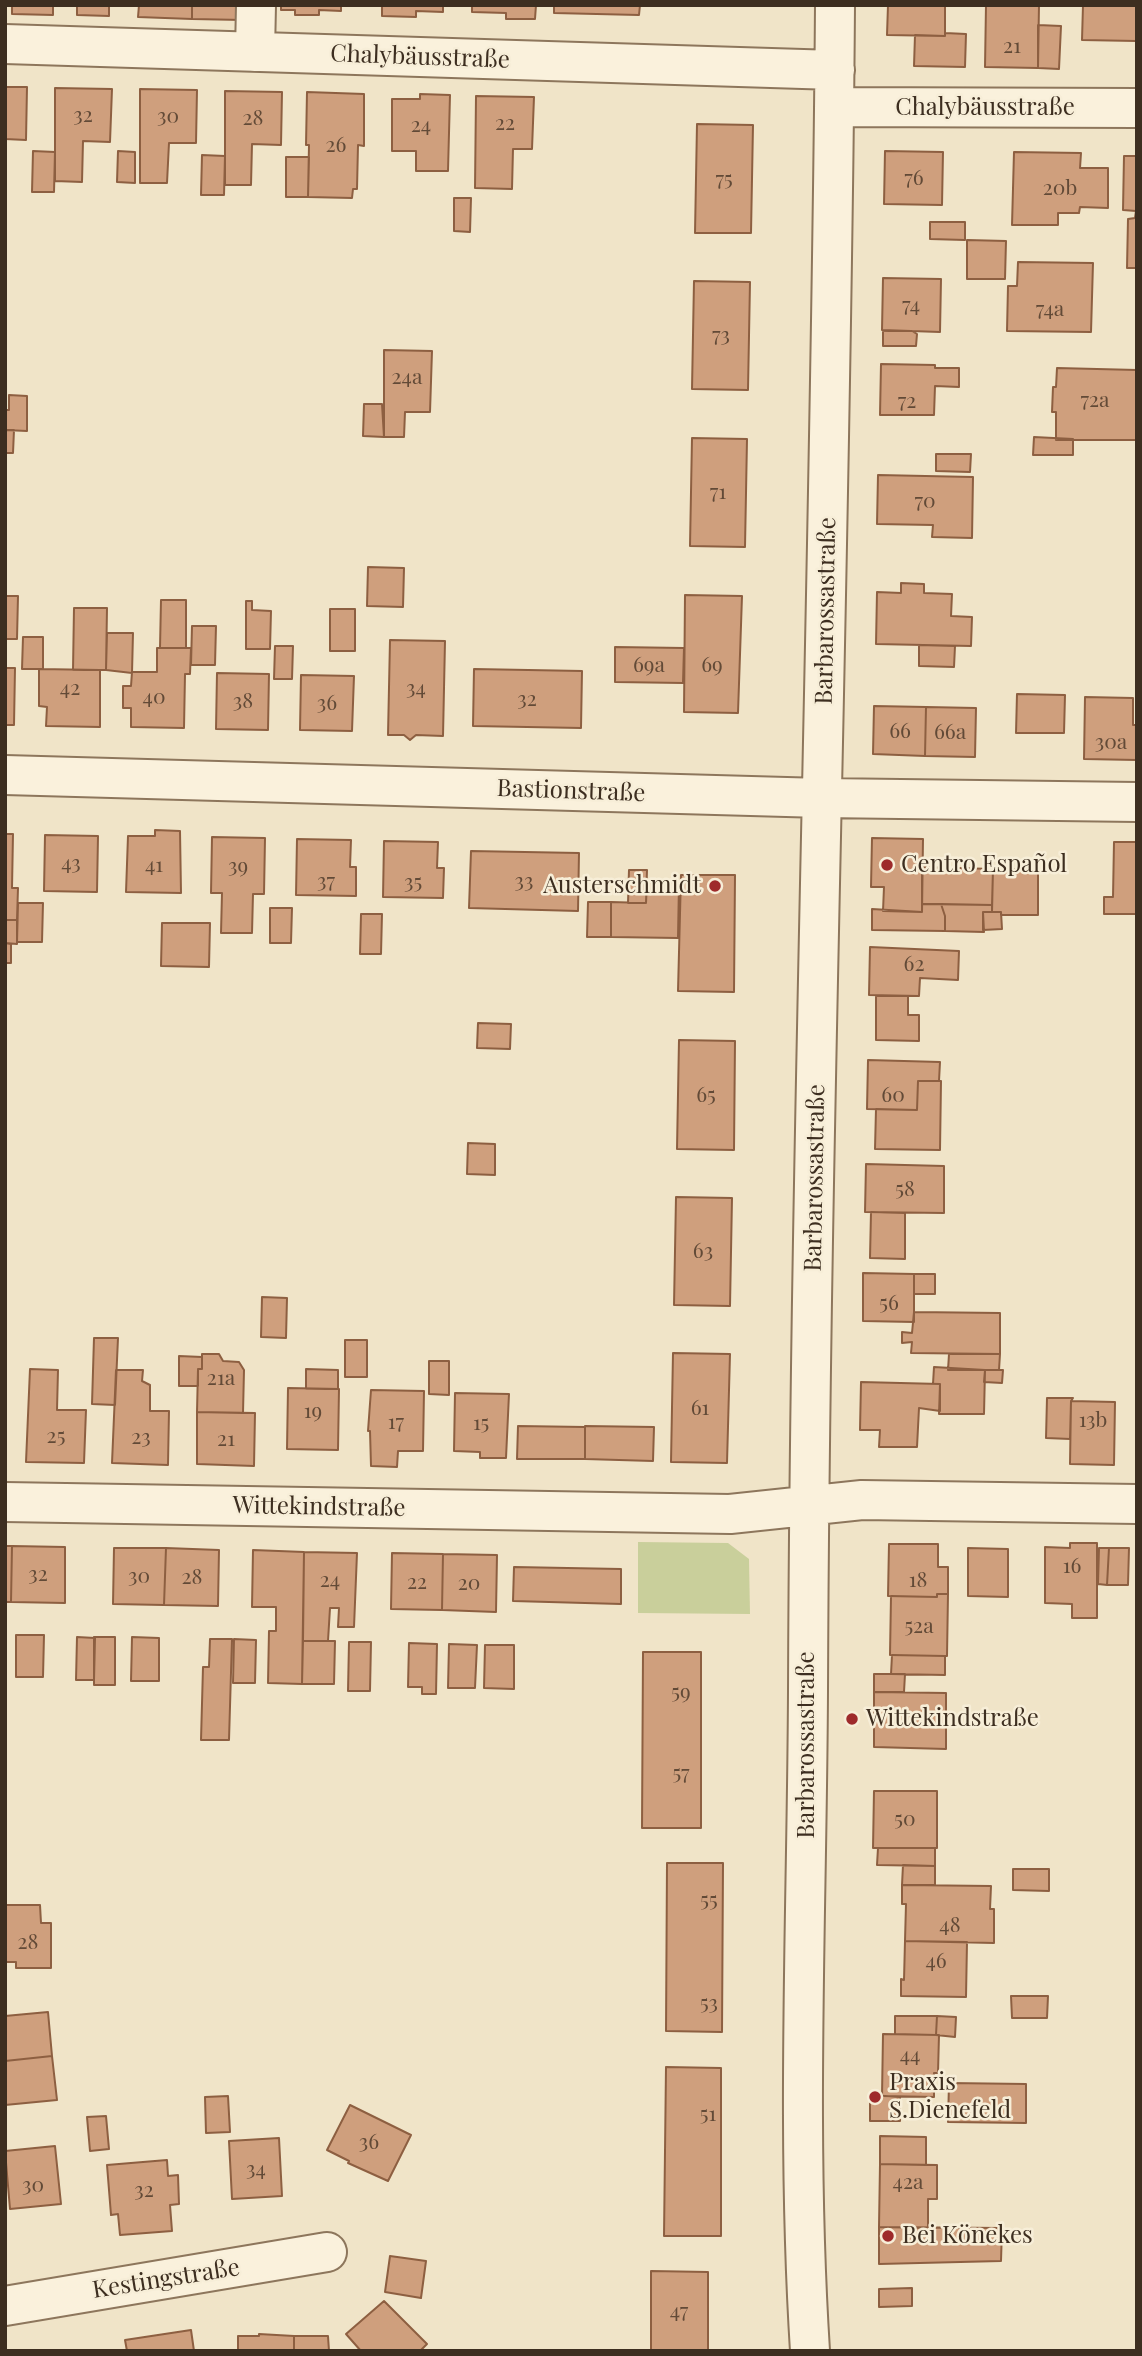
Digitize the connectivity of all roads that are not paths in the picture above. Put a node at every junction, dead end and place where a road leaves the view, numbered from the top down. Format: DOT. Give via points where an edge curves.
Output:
graph roads {
  1 [pos="256,5"];
  2 [pos="835,5"];
  3 [pos="5,44"];
  4 [pos="255,52"];
  5 [pos="835,70"];
  6 [pos="834,107"];
  7 [pos="1137,108"];
  8 [pos="5,775"];
  9 [pos="822,798"];
  10 [pos="1137,802"];
  11 [pos="5,1502"];
  12 [pos="1137,1504"];
  13 [pos="808,1506"];
  14 [pos="327,2252"];
  15 [pos="5,2306"];
  16 [pos="810,2351"];
  1 -- 4 [label="street"];
  2 -- 5 [label="street, Barbarossastraße"];
  3 -- 4 [label="street, Chalybäusstraße"];
  4 -- 5 [label="street, Chalybäusstraße"];
  5 -- 6 [label="street, Barbarossastraße"];
  6 -- 7 [label="street, Chalybäusstraße"];
  6 -- 9 [label="street, Barbarossastraße"];
  8 -- 9 [label="street, Bastionstraße"];
  9 -- 10 [label="street, Bastionstraße"];
  9 -- 13 [label="street, Barbarossastraße"];
  11 -- 13 [label="street, Wittekindstraße" via="730,1514"];
  12 -- 13 [label="street, Wittekindstraße" via="862,1500"];
  13 -- 16 [label="street, Barbarossastraße" via="803,2104"];
  14 -- 15 [label="street, Kestingstraße"];
}
